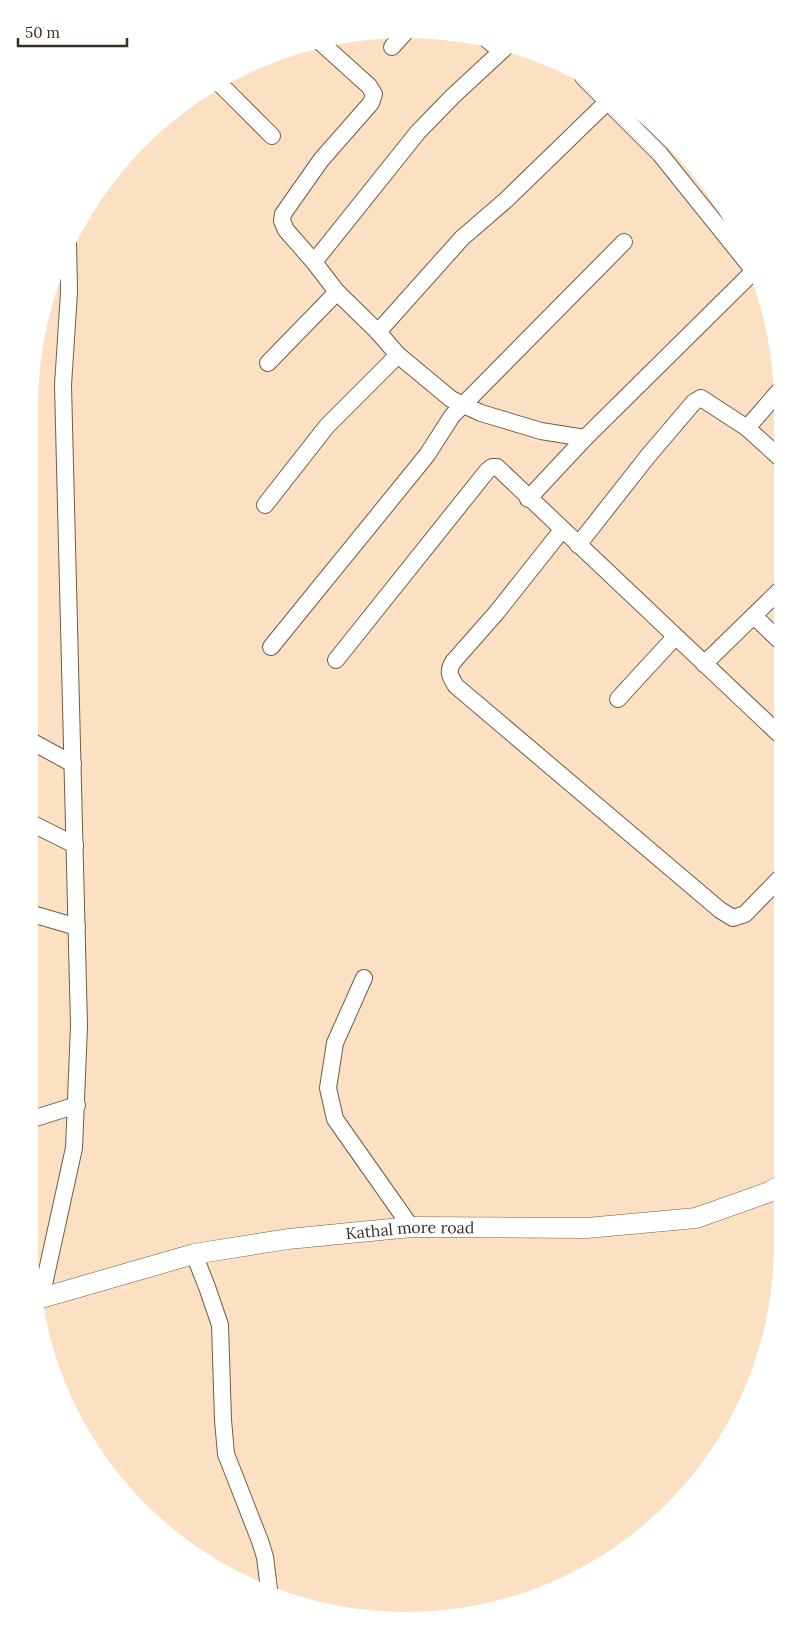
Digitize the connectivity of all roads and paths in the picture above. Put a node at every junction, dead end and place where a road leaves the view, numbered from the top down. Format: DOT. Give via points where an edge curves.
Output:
graph roads {
  1 [pos="400,38"];
  2 [pos="326,47"];
  3 [pos="392,47"];
  4 [pos="504,51"];
  5 [pos="222,87"];
  6 [pos="600,94"];
  7 [pos="608,101"];
  8 [pos="272,136"];
  9 [pos="624,242"];
  10 [pos="740,252"];
  11 [pos="68,260"];
  12 [pos="314,262"];
  13 [pos="750,275"];
  14 [pos="337,292"];
  15 [pos="378,332"];
  16 [pos="398,355"];
  17 [pos="268,363"];
  18 [pos="774,397"];
  19 [pos="462,404"];
  20 [pos="747,428"];
  21 [pos="585,438"];
  22 [pos="774,453"];
  23 [pos="528,498"];
  24 [pos="265,505"];
  25 [pos="562,530"];
  26 [pos="578,545"];
  27 [pos="774,596"];
  28 [pos="754,616"];
  29 [pos="774,635"];
  30 [pos="675,637"];
  31 [pos="271,647"];
  32 [pos="336,660"];
  33 [pos="704,664"];
  34 [pos="618,699"];
  35 [pos="774,729"];
  36 [pos="38,745"];
  37 [pos="72,764"];
  38 [pos="38,826"];
  39 [pos="75,844"];
  40 [pos="774,884"];
  41 [pos="38,915"];
  42 [pos="77,927"];
  43 [pos="364,978"];
  44 [pos="76,1105"];
  45 [pos="38,1117"];
  46 [pos="774,1190"];
  47 [pos="411,1227"];
  48 [pos="194,1254"];
  49 [pos="41,1290"];
  50 [pos="42,1297"];
  51 [pos="268,1584"];
  1 -- 3 [label="street"];
  2 -- 12 [label="street" via="374,94 371,103 322,160 283,214 286,230"];
  4 -- 12 [label="street" via="418,132"];
  5 -- 8 [label="street"];
  6 -- 7 [label="street"];
  7 -- 10 [label="street" via="660,154"];
  7 -- 15 [label="street" via="462,238"];
  9 -- 19 [label="street"];
  11 -- 37 [label="street" via="62,385"];
  12 -- 14 [label="street"];
  13 -- 21 [label="street"];
  14 -- 15 [label="street"];
  14 -- 17 [label="street"];
  15 -- 16 [label="street"];
  16 -- 19 [label="street" via="451,399"];
  16 -- 24 [label="street" via="327,426"];
  18 -- 20 [label="street"];
  19 -- 21 [label="street" via="542,431"];
  19 -- 31 [label="street" via="427,455"];
  20 -- 22 [label="street"];
  20 -- 26 [label="street" via="701,398 694,402"];
  21 -- 23 [label="street"];
  23 -- 25 [label="street"];
  23 -- 32 [label="street" via="496,467 487,471"];
  25 -- 26 [label="street"];
  25 -- 40 [label="street" via="453,662 449,675 456,686 720,910 733,918 745,914"];
  26 -- 30 [label="street"];
  27 -- 28 [label="street"];
  28 -- 29 [label="street"];
  28 -- 33 [label="street"];
  30 -- 33 [label="street"];
  30 -- 34 [label="street"];
  33 -- 35 [label="street"];
  36 -- 37 [label="street"];
  37 -- 39 [label="street"];
  38 -- 39 [label="street"];
  39 -- 42 [label="street"];
  41 -- 42 [label="street"];
  42 -- 44 [label="street" via="80,1026"];
  43 -- 47 [label="street" via="335,1043 328,1088 335,1119"];
  44 -- 45 [label="street"];
  44 -- 49 [label="street" via="74,1148"];
  46 -- 47 [label="main road, Kathal more road" via="696,1218 587,1228"];
  47 -- 48 [label="main road, Kathal more road" via="288,1239"];
  48 -- 50 [label="main road, Kathal more road"];
  48 -- 51 [label="street" via="220,1325 226,1454 265,1557"];
}
